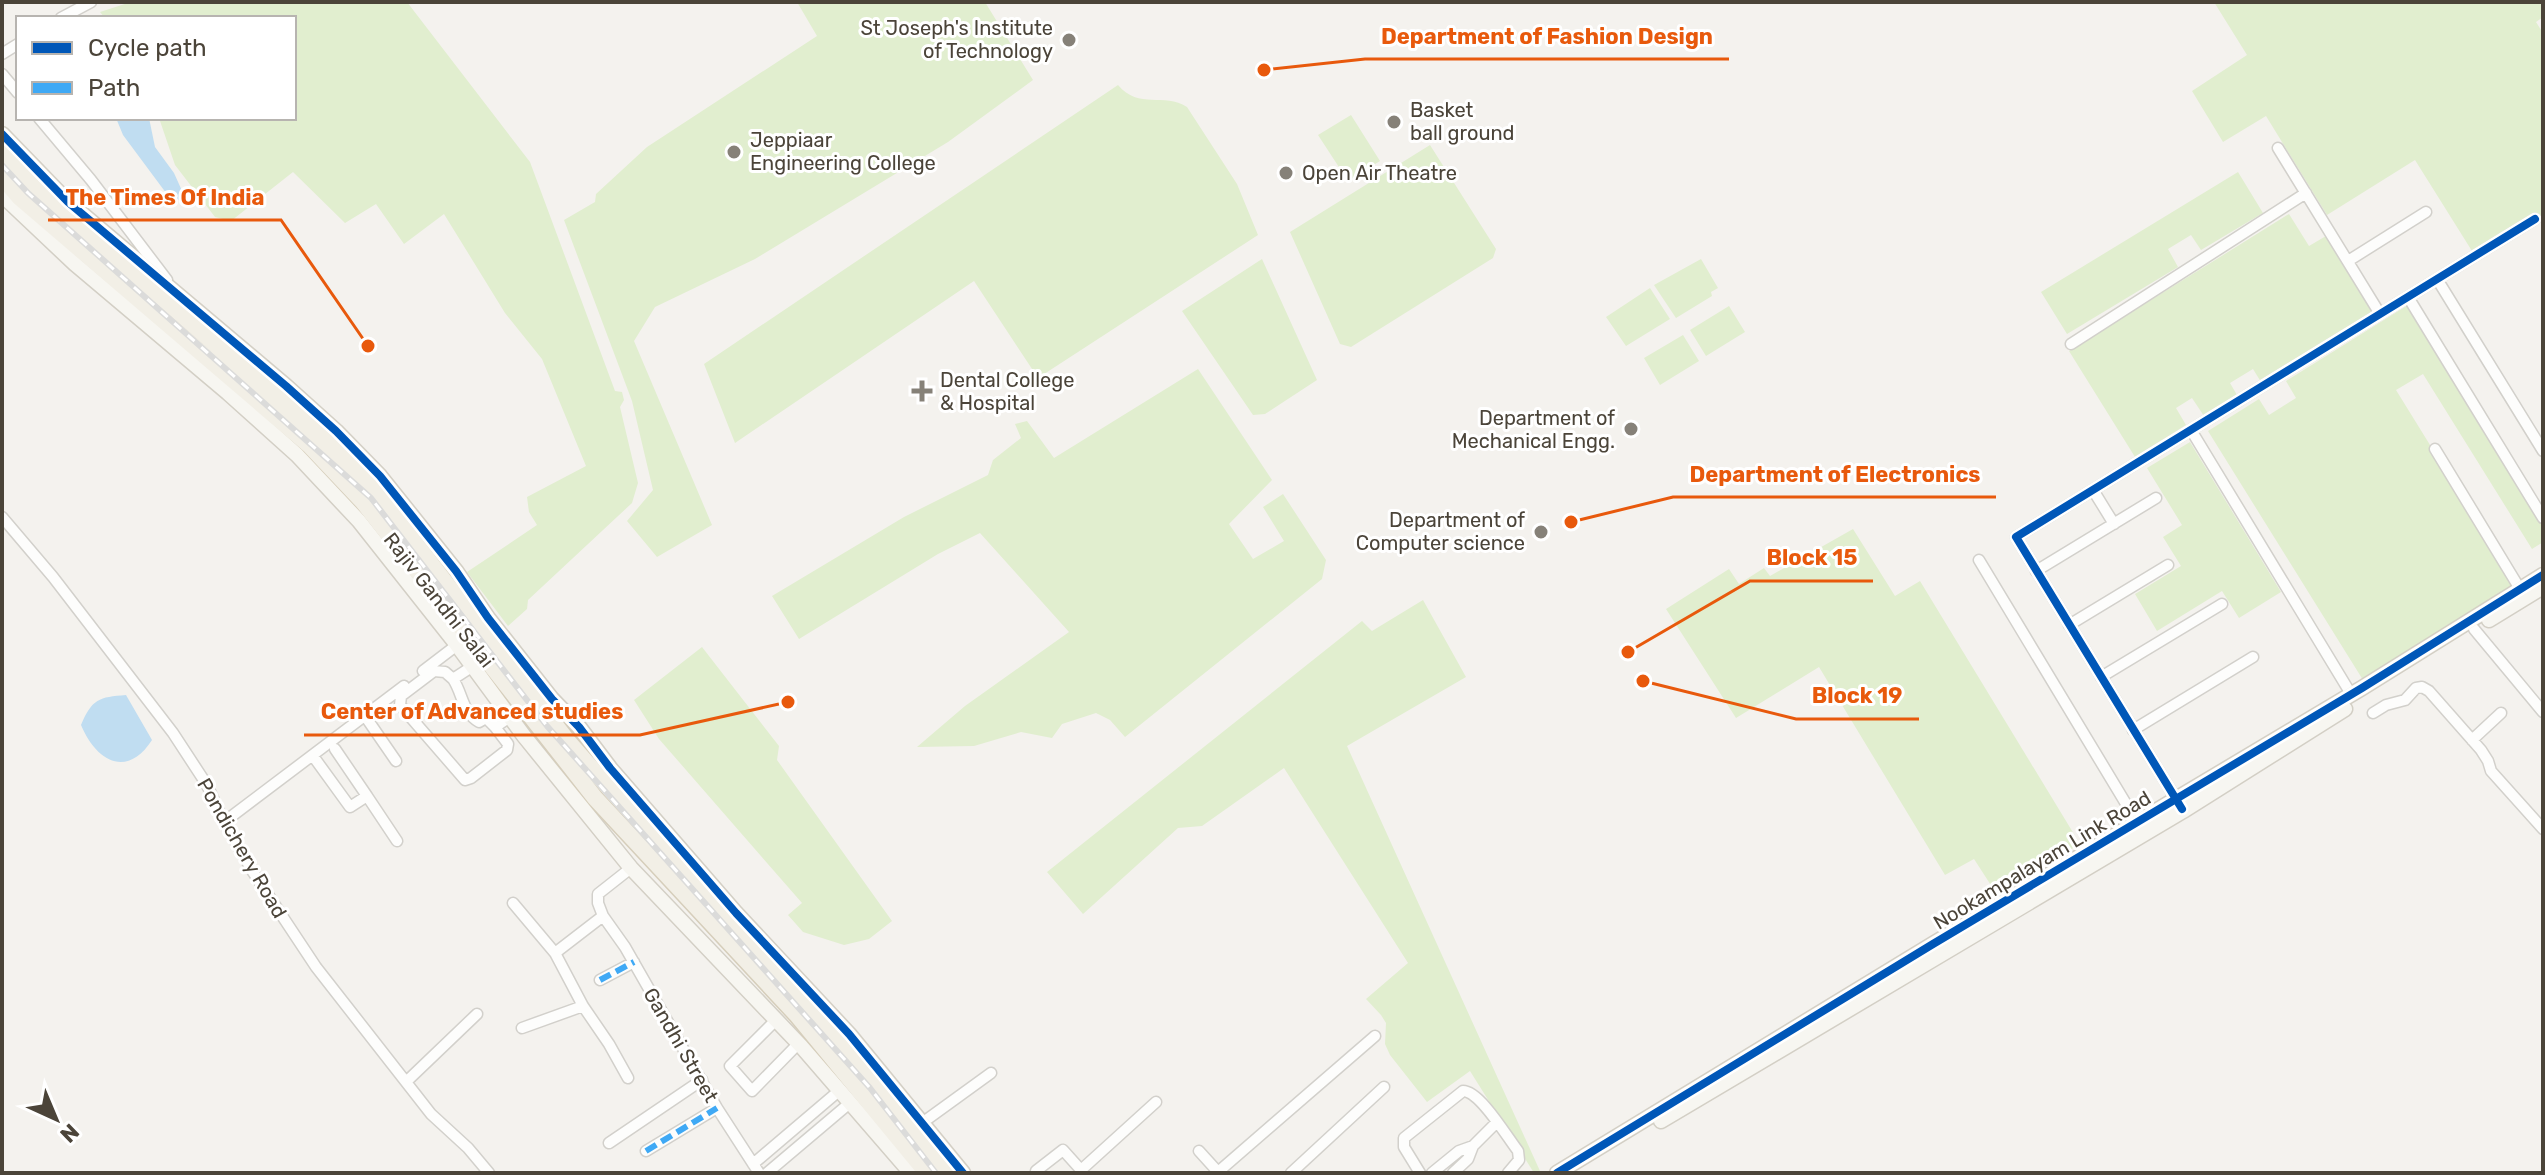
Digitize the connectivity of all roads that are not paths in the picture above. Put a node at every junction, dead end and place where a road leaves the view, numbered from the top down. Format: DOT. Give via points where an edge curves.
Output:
graph roads {
  1 [pos="91,2"];
  2 [pos="65,16"];
  3 [pos="2,74"];
  4 [pos="16,91"];
  5 [pos="41,120"];
  6 [pos="2,134"];
  7 [pos="2278,148"];
  8 [pos="2,151"];
  9 [pos="2,177"];
  10 [pos="2306,193"];
  11 [pos="2,195"];
  12 [pos="2426,212"];
  13 [pos="2535,219"];
  14 [pos="124,259"];
  15 [pos="2348,261"];
  16 [pos="2437,279"];
  17 [pos="2408,297"];
  18 [pos="183,301"];
  19 [pos="2380,314"];
  20 [pos="2071,344"];
  21 [pos="2191,430"];
  22 [pos="2435,449"];
  23 [pos="2543,451"];
  24 [pos="2093,490"];
  25 [pos="2156,498"];
  26 [pos="2,517"];
  27 [pos="2543,518"];
  28 [pos="2114,524"];
  29 [pos="1979,560"];
  30 [pos="2168,565"];
  31 [pos="2036,571"];
  32 [pos="2543,575"];
  33 [pos="2543,587"];
  34 [pos="2520,589"];
  35 [pos="2222,604"];
  36 [pos="2069,625"];
  37 [pos="2471,631"];
  38 [pos="457,645"];
  39 [pos="2253,657"];
  40 [pos="499,664"];
  41 [pos="473,666"];
  42 [pos="2101,677"];
  43 [pos="453,679"];
  44 [pos="2351,694"];
  45 [pos="2543,712"];
  46 [pos="2373,713"];
  47 [pos="2501,713"];
  48 [pos="365,716"];
  49 [pos="510,717"];
  50 [pos="495,727"];
  51 [pos="2133,730"];
  52 [pos="2472,740"];
  53 [pos="335,749"];
  54 [pos="313,756"];
  55 [pos="396,761"];
  56 [pos="367,796"];
  57 [pos="2179,805"];
  58 [pos="224,822"];
  59 [pos="2137,822"];
  60 [pos="2543,829"];
  61 [pos="397,841"];
  62 [pos="631,868"];
  63 [pos="513,903"];
  64 [pos="603,916"];
  65 [pos="555,953"];
  66 [pos="634,962"];
  67 [pos="600,980"];
  68 [pos="583,1006"];
  69 [pos="477,1014"];
  70 [pos="777,1019"];
  71 [pos="522,1028"];
  72 [pos="1375,1036"];
  73 [pos="799,1043"];
  74 [pos="991,1073"];
  75 [pos="628,1078"];
  76 [pos="702,1080"];
  77 [pos="407,1081"];
  78 [pos="1384,1087"];
  79 [pos="840,1090"];
  80 [pos="851,1102"];
  81 [pos="1156,1102"];
  82 [pos="717,1108"];
  83 [pos="922,1123"];
  84 [pos="1496,1123"];
  85 [pos="609,1143"];
  86 [pos="1473,1146"];
  87 [pos="646,1151"];
  88 [pos="1199,1151"];
  89 [pos="756,1168"];
  90 [pos="1034,1172"];
  91 [pos="1082,1172"];
  92 [pos="1218,1172"];
  93 [pos="489,1173"];
  94 [pos="767,1173"];
  95 [pos="911,1173"];
  96 [pos="927,1173"];
  97 [pos="948,1173"];
  98 [pos="963,1173"];
  99 [pos="1291,1173"];
  100 [pos="1420,1173"];
  101 [pos="1432,1173"];
  102 [pos="1453,1173"];
  103 [pos="1508,1173"];
  104 [pos="1557,1173"];
  105 [pos="1573,1173"];
  1 -- 2 [label="street"];
  3 -- 4 [label="street"];
  5 -- 18 [label="street"];
  6 -- 14 [label="street"];
  7 -- 10 [label="street"];
  8 -- 14 [label="main road, Rajiv Gandhi Salai" via="32,186"];
  9 -- 40 [label="main road, Rajiv Gandhi Salai" via="310,446"];
  10 -- 15 [label="street"];
  10 -- 20 [label="street"];
  11 -- 38 [label="street" via="297,455 359,521"];
  12 -- 15 [label="street"];
  13 -- 16 [label="street"];
  14 -- 18 [label="street"];
  14 -- 40 [label="main road, Rajiv Gandhi Salai" via="321,435 375,491"];
  15 -- 19 [label="street"];
  16 -- 17 [label="street"];
  16 -- 23 [label="street"];
  17 -- 19 [label="street"];
  17 -- 27 [label="street"];
  18 -- 83 [label="street" via="296,395 380,476 552,699"];
  19 -- 21 [label="street"];
  21 -- 24 [label="street"];
  21 -- 44 [label="street"];
  22 -- 34 [label="street"];
  24 -- 28 [label="street"];
  24 -- 31 [label="street" via="2016,537"];
  25 -- 28 [label="street"];
  26 -- 58 [label="street, Pondichery Road" via="173,733"];
  28 -- 31 [label="street"];
  29 -- 59 [label="street"];
  30 -- 36 [label="street"];
  31 -- 36 [label="street"];
  32 -- 34 [label="street, Nookampalayam Link Road"];
  33 -- 37 [label="street, Nookampalayam Link Road"];
  34 -- 44 [label="street, Nookampalayam Link Road"];
  35 -- 42 [label="street"];
  36 -- 42 [label="street"];
  37 -- 45 [label="street"];
  37 -- 57 [label="street, Nookampalayam Link Road"];
  38 -- 41 [label="street"];
  38 -- 48 [label="street"];
  39 -- 51 [label="street"];
  40 -- 96 [label="main road, Rajiv Gandhi Salai" via="595,798 805,1025"];
  40 -- 97 [label="main road, Rajiv Gandhi Salai" via="808,1003"];
  41 -- 43 [label="street"];
  41 -- 49 [label="street"];
  42 -- 51 [label="street"];
  43 -- 50 [label="street" via="475,721 486,718"];
  43 -- 50 [label="street" via="434,671 399,701 462,778 471,778 507,750"];
  44 -- 57 [label="street, Nookampalayam Link Road"];
  46 -- 52 [label="street" via="2422,687"];
  47 -- 52 [label="street"];
  48 -- 54 [label="street"];
  48 -- 55 [label="street"];
  49 -- 50 [label="street"];
  49 -- 62 [label="street"];
  51 -- 57 [label="street"];
  52 -- 60 [label="street" via="2491,771"];
  53 -- 56 [label="street"];
  54 -- 56 [label="street" via="350,807"];
  54 -- 58 [label="street"];
  56 -- 61 [label="street"];
  57 -- 59 [label="street, Nookampalayam Link Road"];
  57 -- 105 [label="street, Nookampalayam Link Road"];
  58 -- 77 [label="street, Pondichery Road" via="316,967"];
  59 -- 104 [label="street, Nookampalayam Link Road"];
  62 -- 64 [label="street" via="598,894"];
  62 -- 70 [label="street"];
  63 -- 65 [label="street"];
  64 -- 65 [label="street"];
  64 -- 66 [label="street, Gandhi Street"];
  65 -- 68 [label="street"];
  66 -- 67 [label="street"];
  66 -- 76 [label="street, Gandhi Street"];
  68 -- 71 [label="street"];
  68 -- 75 [label="street"];
  69 -- 77 [label="street"];
  70 -- 73 [label="street"];
  70 -- 73 [label="street" via="730,1066 752,1091"];
  72 -- 92 [label="street"];
  73 -- 79 [label="street"];
  74 -- 83 [label="street"];
  76 -- 82 [label="street, Gandhi Street"];
  76 -- 85 [label="street"];
  77 -- 93 [label="street, Pondichery Road" via="431,1114"];
  78 -- 99 [label="street"];
  79 -- 80 [label="street"];
  79 -- 89 [label="street"];
  80 -- 94 [label="street"];
  80 -- 95 [label="street"];
  81 -- 91 [label="street"];
  82 -- 87 [label="street"];
  82 -- 89 [label="street, Gandhi Street"];
  83 -- 98 [label="street"];
  84 -- 86 [label="street"];
  84 -- 100 [label="street" via="1478,1097 1463,1091 1404,1138"];
  84 -- 103 [label="street" via="1518,1151"];
  86 -- 101 [label="street"];
  86 -- 102 [label="street"];
  88 -- 92 [label="street"];
  90 -- 91 [label="street" via="1063,1150"];
}
